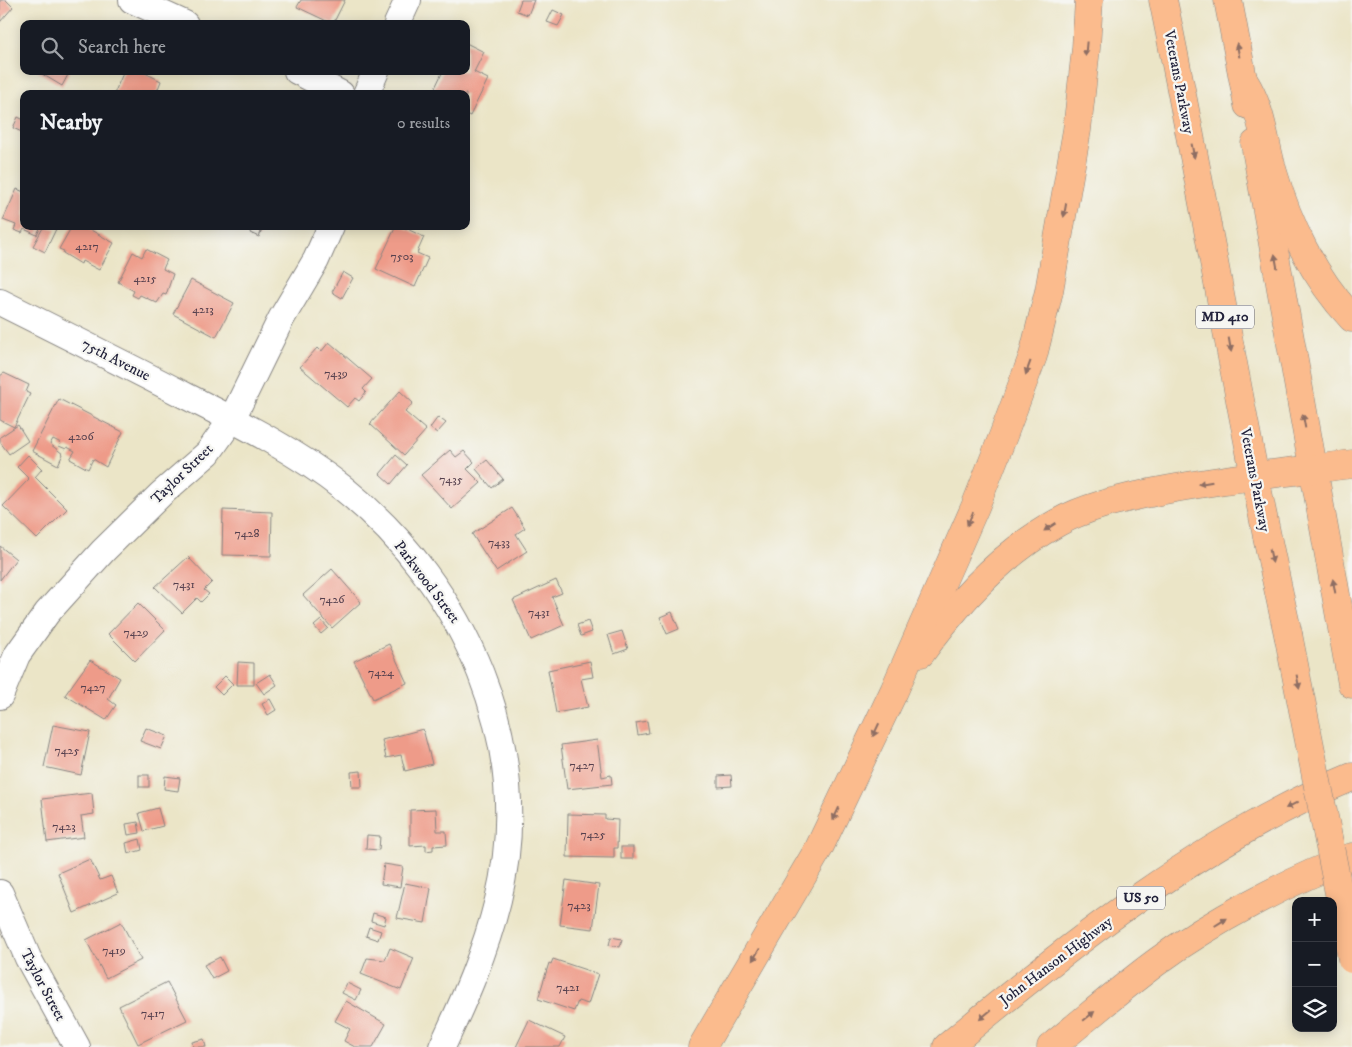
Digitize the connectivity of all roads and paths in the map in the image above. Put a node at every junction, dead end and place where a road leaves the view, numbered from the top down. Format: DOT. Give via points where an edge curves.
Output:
graph roads {
  1 [pos="132,0"];
  2 [pos="408,0"];
  3 [pos="1089,0"];
  4 [pos="1162,0"];
  5 [pos="1228,0"];
  6 [pos="177,20"];
  7 [pos="400,20"];
  8 [pos="305,75"];
  9 [pos="374,75"];
  10 [pos="1244,81"];
  11 [pos="334,90"];
  12 [pos="368,90"];
  13 [pos="329,230"];
  14 [pos="0,302"];
  15 [pos="1352,318"];
  16 [pos="232,419"];
  17 [pos="1352,464"];
  18 [pos="1313,469"];
  19 [pos="1253,476"];
  20 [pos="1352,684"];
  21 [pos="894,691"];
  22 [pos="0,696"];
  23 [pos="1352,777"];
  24 [pos="1352,857"];
  25 [pos="0,894"];
  26 [pos="1352,959"];
  27 [pos="77,1047"];
  28 [pos="442,1047"];
  29 [pos="702,1047"];
  30 [pos="948,1047"];
  31 [pos="1051,1047"];
  1 -- 6 [label="street"];
  2 -- 7 [label="street"];
  3 -- 21 [label="main road, one-way" via="1066,203 1033,356 975,507"];
  4 -- 19 [label="main road, Veterans Parkway / MD 410, one-way"];
  10 -- 5 [label="main road, one-way"];
  8 -- 11 [label="street"];
  9 -- 12 [label="street"];
  10 -- 15 [label="main road" via="1255,99 1273,172 1292,229 1334,300"];
  18 -- 10 [label="main road, one-way"];
  13 -- 16 [label="street, Taylor Street"];
  14 -- 16 [label="street, 75th Avenue"];
  16 -- 22 [label="street, Taylor Street" via="208,453 161,494 47,613 17,655"];
  16 -- 28 [label="street, Parkwood Street" via="291,452 344,489 378,520 441,595 464,633 487,685 500,728 509,780 508,836 499,898 478,970"];
  17 -- 18 [label="main road"];
  18 -- 19 [label="main road"];
  20 -- 18 [label="main road, one-way"];
  19 -- 21 [label="main road, one-way" via="1136,496 1094,506 1057,522 1017,548 986,576 931,639"];
  19 -- 26 [label="main road, Veterans Parkway / MD 410, one-way, bridge" via="1288,634"];
  21 -- 29 [label="main road, one-way" via="819,848"];
  23 -- 30 [label="main road, John Hanson Highway / US 50, one-way" via="1251,826 1171,877 1097,929"];
  31 -- 24 [label="main road, one-way" via="1158,961 1230,916 1288,885"];
  25 -- 27 [label="street, Taylor Street" via="28,958"];
}
